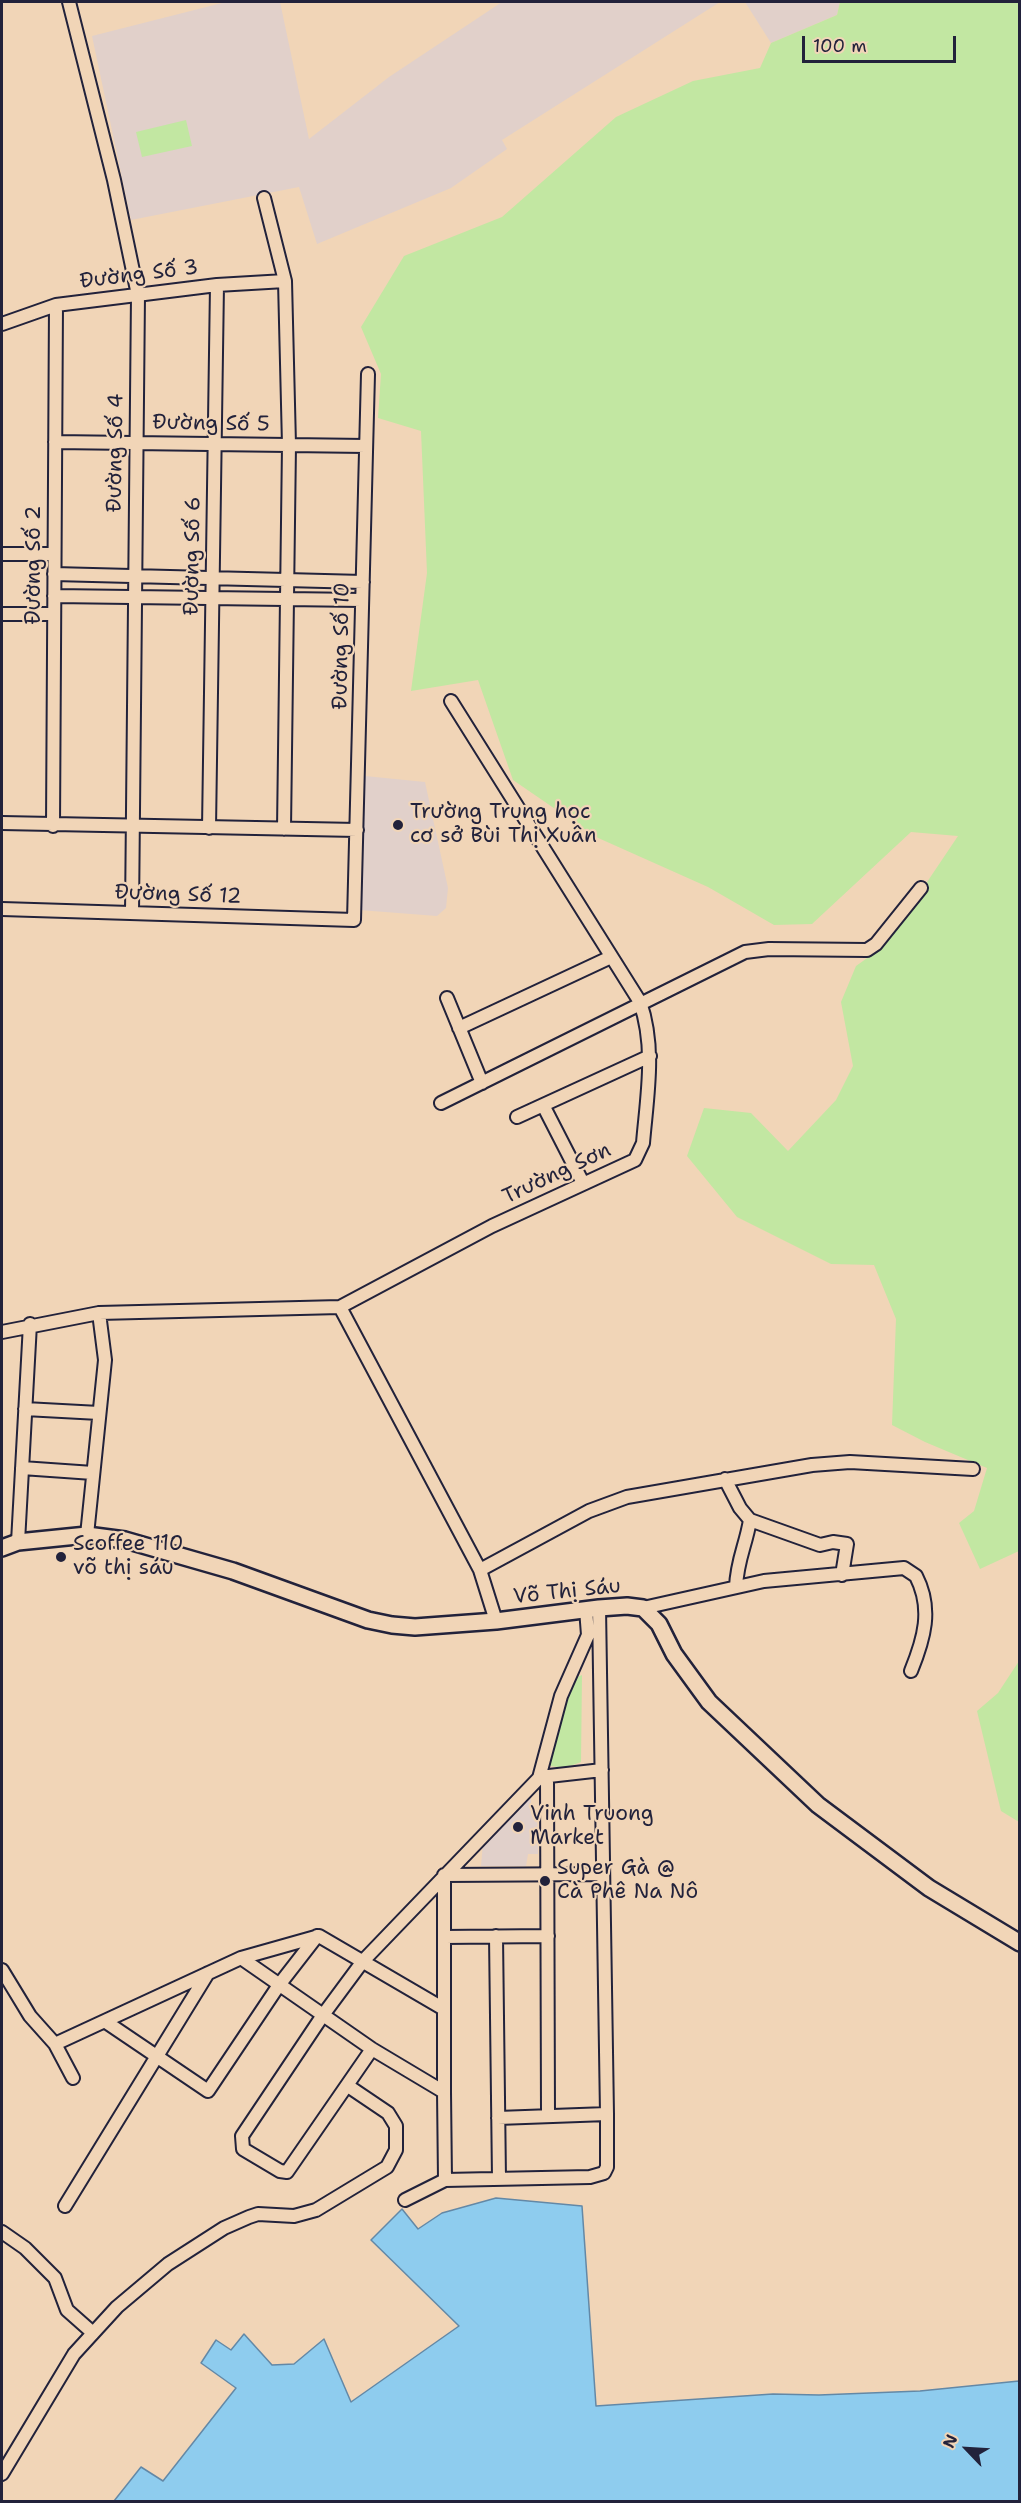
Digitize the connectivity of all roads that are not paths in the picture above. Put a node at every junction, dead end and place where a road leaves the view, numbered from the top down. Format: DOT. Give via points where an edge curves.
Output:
graph roads {
  1 [pos="69,2"];
  2 [pos="264,198"];
  3 [pos="285,280"];
  4 [pos="217,285"];
  5 [pos="138,295"];
  6 [pos="56,305"];
  7 [pos="2,324"];
  8 [pos="368,374"];
  9 [pos="55,442"];
  10 [pos="136,443"];
  11 [pos="215,444"];
  12 [pos="289,445"];
  13 [pos="366,446"];
  14 [pos="2,554"];
  15 [pos="54,554"];
  16 [pos="54,574"];
  17 [pos="134,576"];
  18 [pos="213,578"];
  19 [pos="287,580"];
  20 [pos="363,582"];
  21 [pos="54,596"];
  22 [pos="134,597"];
  23 [pos="212,598"];
  24 [pos="287,599"];
  25 [pos="363,600"];
  26 [pos="2,614"];
  27 [pos="54,614"];
  28 [pos="451,701"];
  29 [pos="2,823"];
  30 [pos="53,826"];
  31 [pos="133,827"];
  32 [pos="209,828"];
  33 [pos="285,829"];
  34 [pos="357,830"];
  35 [pos="921,888"];
  36 [pos="2,909"];
  37 [pos="132,913"];
  38 [pos="354,920"];
  39 [pos="611,957"];
  40 [pos="447,998"];
  41 [pos="640,1002"];
  42 [pos="459,1028"];
  43 [pos="650,1056"];
  44 [pos="482,1083"];
  45 [pos="441,1103"];
  46 [pos="543,1106"];
  47 [pos="517,1118"];
  48 [pos="583,1183"];
  49 [pos="340,1307"];
  50 [pos="99,1313"];
  51 [pos="30,1324"];
  52 [pos="2,1332"];
  53 [pos="26,1409"];
  54 [pos="99,1413"];
  55 [pos="22,1467"];
  56 [pos="973,1470"];
  57 [pos="93,1473"];
  58 [pos="725,1479"];
  59 [pos="750,1520"];
  60 [pos="87,1535"];
  61 [pos="18,1542"];
  62 [pos="2,1548"];
  63 [pos="480,1570"];
  64 [pos="842,1575"];
  65 [pos="736,1587"];
  66 [pos="643,1608"];
  67 [pos="593,1609"];
  68 [pos="496,1621"];
  69 [pos="911,1671"];
  70 [pos="602,1770"];
  71 [pos="543,1777"];
  72 [pos="548,1874"];
  73 [pos="603,1874"];
  74 [pos="444,1875"];
  75 [pos="317,1936"];
  76 [pos="496,1936"];
  77 [pos="548,1936"];
  78 [pos="444,1937"];
  79 [pos="1020,1943"];
  80 [pos="241,1958"];
  81 [pos="363,1961"];
  82 [pos="2,1970"];
  83 [pos="208,1972"];
  84 [pos="279,1985"];
  85 [pos="444,2009"];
  86 [pos="322,2015"];
  87 [pos="106,2022"];
  88 [pos="55,2044"];
  89 [pos="372,2049"];
  90 [pos="158,2059"];
  91 [pos="73,2079"];
  92 [pos="348,2086"];
  93 [pos="444,2092"];
  94 [pos="607,2114"];
  95 [pos="548,2116"];
  96 [pos="498,2118"];
  97 [pos="499,2179"];
  98 [pos="445,2180"];
  99 [pos="405,2200"];
  100 [pos="65,2206"];
  101 [pos="2,2232"];
  102 [pos="93,2333"];
  103 [pos="2,2474"];
  1 -- 5 [label="street, Đường Số 4"];
  2 -- 3 [label="street"];
  3 -- 4 [label="street, Đường Số 3"];
  3 -- 12 [label="street"];
  4 -- 5 [label="street, Đường Số 3"];
  4 -- 11 [label="street, Đường Số 6"];
  5 -- 6 [label="street, Đường Số 3"];
  5 -- 10 [label="street, Đường Số 4"];
  6 -- 7 [label="street, Đường Số 3"];
  6 -- 9 [label="street, Đường Số 2"];
  8 -- 13 [label="street, Đường Số 10"];
  9 -- 10 [label="street, Đường Số 5"];
  9 -- 15 [label="street, Đường Số 2"];
  10 -- 11 [label="street, Đường Số 5"];
  10 -- 17 [label="street, Đường Số 4"];
  11 -- 12 [label="street, Đường Số 5"];
  11 -- 18 [label="street, Đường Số 6"];
  12 -- 13 [label="street, Đường Số 5"];
  12 -- 19 [label="street"];
  13 -- 20 [label="street, Đường Số 10"];
  14 -- 15 [label="street"];
  15 -- 16 [label="street, Đường Số 2"];
  16 -- 17 [label="street"];
  16 -- 21 [label="street, Đường Số 2"];
  17 -- 18 [label="street"];
  17 -- 22 [label="street, Đường Số 4"];
  18 -- 19 [label="street"];
  18 -- 23 [label="street, Đường Số 6"];
  19 -- 20 [label="street"];
  19 -- 24 [label="street"];
  20 -- 25 [label="street, Đường Số 10"];
  21 -- 22 [label="street"];
  21 -- 27 [label="street, Đường Số 2"];
  22 -- 23 [label="street"];
  22 -- 31 [label="street, Đường Số 4"];
  23 -- 24 [label="street"];
  23 -- 32 [label="street, Đường Số 6"];
  24 -- 25 [label="street"];
  24 -- 33 [label="street"];
  25 -- 34 [label="street, Đường Số 10"];
  26 -- 27 [label="street"];
  27 -- 30 [label="street, Đường Số 2"];
  28 -- 39 [label="street, Trường Sơn"];
  29 -- 30 [label="street"];
  30 -- 31 [label="street"];
  31 -- 32 [label="street"];
  31 -- 37 [label="street, Đường Số 4"];
  32 -- 33 [label="street"];
  33 -- 34 [label="street"];
  34 -- 38 [label="street, Đường Số 10"];
  35 -- 41 [label="street" via="867,950 757,950"];
  36 -- 37 [label="street, Đường Số 12"];
  37 -- 38 [label="street, Đường Số 12"];
  39 -- 41 [label="street, Trường Sơn"];
  39 -- 42 [label="street"];
  40 -- 42 [label="street"];
  41 -- 43 [label="street, Trường Sơn" via="649,1031"];
  41 -- 44 [label="street"];
  42 -- 44 [label="street"];
  43 -- 46 [label="street"];
  43 -- 48 [label="street, Trường Sơn" via="642,1149 635,1160"];
  44 -- 45 [label="street"];
  46 -- 47 [label="street"];
  46 -- 48 [label="street"];
  48 -- 49 [label="street, Trường Sơn" via="492,1226"];
  49 -- 50 [label="street, Trường Sơn"];
  49 -- 63 [label="street"];
  50 -- 51 [label="street, Trường Sơn"];
  50 -- 54 [label="street" via="105,1360"];
  51 -- 52 [label="street, Trường Sơn"];
  51 -- 53 [label="street"];
  53 -- 54 [label="street"];
  53 -- 55 [label="street"];
  54 -- 57 [label="street"];
  55 -- 57 [label="street"];
  55 -- 61 [label="street"];
  56 -- 58 [label="street" via="850,1461"];
  57 -- 60 [label="street"];
  58 -- 59 [label="street"];
  58 -- 63 [label="street" via="610,1502"];
  59 -- 64 [label="street" via="820,1545 847,1544"];
  59 -- 65 [label="street" via="748,1536 739,1554"];
  60 -- 61 [label="main road, Võ Thị Sáu"];
  60 -- 68 [label="main road, Võ Thị Sáu" via="164,1550 368,1620 414,1627"];
  61 -- 62 [label="main road, Võ Thị Sáu"];
  63 -- 68 [label="street"];
  64 -- 65 [label="street"];
  64 -- 69 [label="street" via="890,1568 911,1570 916,1576 921,1585 926,1624"];
  65 -- 66 [label="street"];
  66 -- 67 [label="main road, Võ Thị Sáu"];
  66 -- 79 [label="main road, Võ Thị Sáu" via="659,1624 674,1654 709,1702 818,1805 930,1888"];
  67 -- 68 [label="main road, Võ Thị Sáu"];
  67 -- 70 [label="street"];
  67 -- 71 [label="street" via="588,1635 558,1704"];
  70 -- 71 [label="street"];
  70 -- 73 [label="street"];
  71 -- 72 [label="street"];
  71 -- 74 [label="street"];
  72 -- 73 [label="street"];
  72 -- 74 [label="street"];
  72 -- 77 [label="street"];
  73 -- 94 [label="street"];
  74 -- 78 [label="street"];
  74 -- 81 [label="street"];
  75 -- 80 [label="street"];
  75 -- 81 [label="street"];
  75 -- 84 [label="street"];
  76 -- 77 [label="street"];
  76 -- 78 [label="street"];
  76 -- 96 [label="street"];
  77 -- 95 [label="street"];
  78 -- 85 [label="street"];
  80 -- 83 [label="street"];
  80 -- 84 [label="street"];
  81 -- 85 [label="street"];
  81 -- 86 [label="street"];
  82 -- 88 [label="street" via="30,2016"];
  83 -- 87 [label="street"];
  83 -- 90 [label="street"];
  84 -- 86 [label="street"];
  84 -- 90 [label="street" via="211,2090 206,2091"];
  85 -- 93 [label="street"];
  86 -- 89 [label="street"];
  86 -- 92 [label="street" via="242,2136 241,2145 287,2172"];
  87 -- 88 [label="street"];
  87 -- 90 [label="street"];
  88 -- 91 [label="street"];
  89 -- 92 [label="street"];
  89 -- 93 [label="street"];
  90 -- 100 [label="street"];
  92 -- 102 [label="street" via="388,2113 396,2126 396,2150 387,2167 306,2214 258,2214 224,2228 168,2264"];
  93 -- 98 [label="street"];
  94 -- 95 [label="street"];
  94 -- 97 [label="street" via="607,2167 599,2176"];
  95 -- 96 [label="street"];
  96 -- 97 [label="street"];
  97 -- 98 [label="street"];
  98 -- 99 [label="street"];
  101 -- 102 [label="street" via="55,2278 67,2310"];
  102 -- 103 [label="street" via="65,2367"];
}
